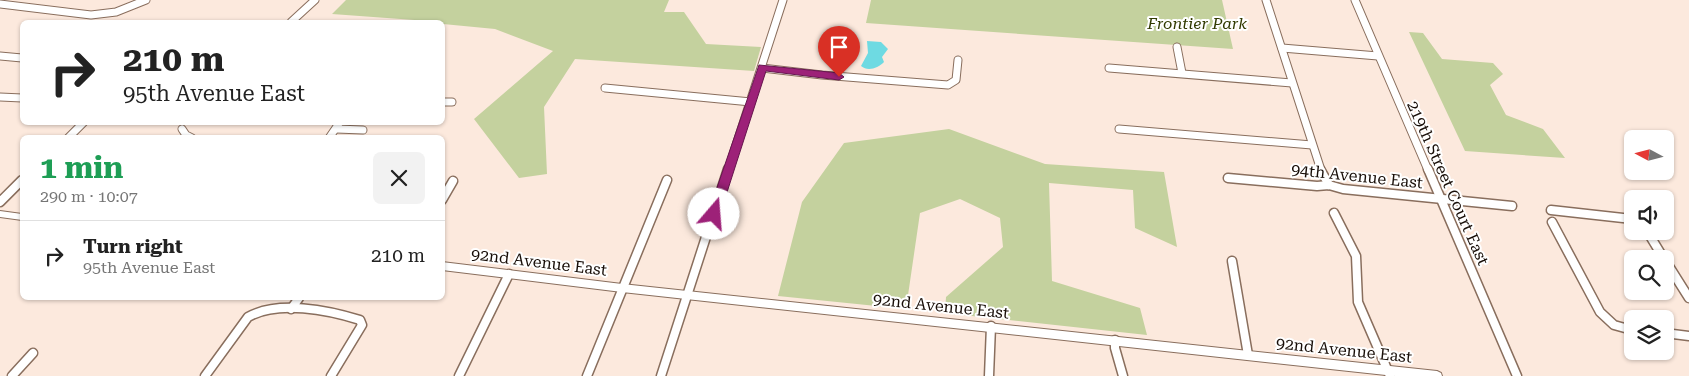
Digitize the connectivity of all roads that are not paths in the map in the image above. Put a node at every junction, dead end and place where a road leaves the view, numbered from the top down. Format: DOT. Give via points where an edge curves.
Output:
graph roads {
  1 [pos="146,0"];
  2 [pos="315,0"];
  3 [pos="784,0"];
  4 [pos="1266,0"];
  5 [pos="1354,0"];
  6 [pos="0,4"];
  7 [pos="293,20"];
  8 [pos="1177,47"];
  9 [pos="1282,48"];
  10 [pos="0,56"];
  11 [pos="1378,56"];
  12 [pos="20,58"];
  13 [pos="958,60"];
  14 [pos="762,68"];
  15 [pos="1110,68"];
  16 [pos="1182,73"];
  17 [pos="1292,83"];
  18 [pos="605,88"];
  19 [pos="0,97"];
  20 [pos="20,98"];
  21 [pos="445,102"];
  22 [pos="452,102"];
  23 [pos="751,102"];
  24 [pos="81,125"];
  25 [pos="338,126"];
  26 [pos="182,129"];
  27 [pos="1119,129"];
  28 [pos="363,130"];
  29 [pos="71,135"];
  30 [pos="185,135"];
  31 [pos="1312,145"];
  32 [pos="1228,178"];
  33 [pos="667,180"];
  34 [pos="453,181"];
  35 [pos="20,182"];
  36 [pos="1328,185"];
  37 [pos="445,195"];
  38 [pos="1440,199"];
  39 [pos="0,202"];
  40 [pos="1512,206"];
  41 [pos="1551,210"];
  42 [pos="1334,213"];
  43 [pos="0,214"];
  44 [pos="20,217"];
  45 [pos="1624,217"];
  46 [pos="1552,222"];
  47 [pos="1232,261"];
  48 [pos="445,266"];
  49 [pos="509,274"];
  50 [pos="1674,275"];
  51 [pos="622,288"];
  52 [pos="688,294"];
  53 [pos="1689,298"];
  54 [pos="298,300"];
  55 [pos="291,309"];
  56 [pos="991,326"];
  57 [pos="1624,328"];
  58 [pos="1674,334"];
  59 [pos="1689,336"];
  60 [pos="1115,340"];
  61 [pos="33,353"];
  62 [pos="1248,355"];
  63 [pos="1389,373"];
  64 [pos="12,376"];
  65 [pos="205,376"];
  66 [pos="331,376"];
  67 [pos="459,376"];
  68 [pos="588,376"];
  69 [pos="661,376"];
  70 [pos="989,376"];
  71 [pos="1123,376"];
  72 [pos="1437,376"];
  73 [pos="1517,376"];
  1 -- 6 [label="street" via="104,15 80,15"];
  2 -- 7 [label="street"];
  3 -- 14 [label="street"];
  4 -- 9 [label="street"];
  5 -- 11 [label="street, 219th Street Court East"];
  8 -- 16 [label="street"];
  9 -- 11 [label="street"];
  9 -- 17 [label="street"];
  10 -- 12 [label="street"];
  11 -- 38 [label="street, 219th Street Court East"];
  13 -- 14 [label="street" via="956,80 948,85"];
  14 -- 23 [label="street"];
  15 -- 16 [label="street"];
  16 -- 17 [label="street"];
  17 -- 31 [label="street"];
  18 -- 23 [label="street"];
  19 -- 20 [label="street"];
  21 -- 22 [label="street"];
  23 -- 52 [label="street"];
  24 -- 29 [label="street"];
  25 -- 28 [label="street"];
  26 -- 30 [label="street"];
  27 -- 31 [label="street"];
  31 -- 36 [label="street"];
  32 -- 36 [label="street, 94th Avenue East"];
  33 -- 51 [label="street"];
  34 -- 37 [label="street"];
  35 -- 39 [label="street"];
  36 -- 38 [label="street, 94th Avenue East"];
  38 -- 40 [label="street, 94th Avenue East"];
  38 -- 73 [label="street, 219th Street Court East"];
  41 -- 45 [label="street"];
  42 -- 63 [label="street" via="1356,256 1358,302"];
  43 -- 44 [label="street"];
  46 -- 57 [label="street" via="1600,312 1610,325"];
  47 -- 62 [label="street"];
  48 -- 49 [label="street, 92nd Avenue East"];
  49 -- 51 [label="street, 92nd Avenue East"];
  49 -- 67 [label="street"];
  50 -- 53 [label="street"];
  51 -- 52 [label="street, 92nd Avenue East"];
  51 -- 68 [label="street"];
  52 -- 56 [label="street, 92nd Avenue East"];
  52 -- 69 [label="street"];
  54 -- 55 [label="street"];
  55 -- 65 [label="street" via="254,312"];
  55 -- 66 [label="street" via="358,318 362,322 358,334"];
  56 -- 60 [label="street, 92nd Avenue East"];
  56 -- 70 [label="street"];
  58 -- 59 [label="street"];
  60 -- 62 [label="street, 92nd Avenue East"];
  60 -- 71 [label="street"];
  61 -- 64 [label="street"];
  62 -- 63 [label="street, 92nd Avenue East"];
  63 -- 72 [label="street, 92nd Avenue East"];
}
